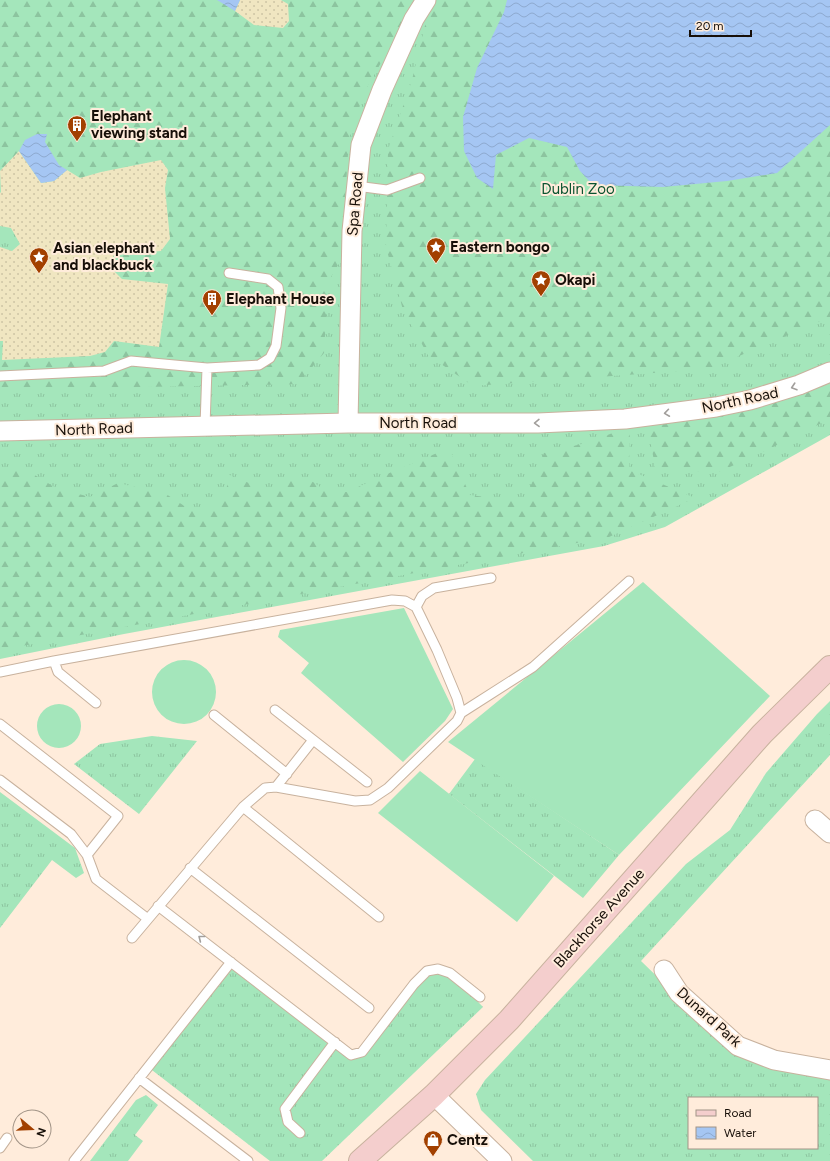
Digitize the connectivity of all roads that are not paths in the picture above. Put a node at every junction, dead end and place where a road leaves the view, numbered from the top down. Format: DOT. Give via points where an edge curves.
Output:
graph roads {
  1 [pos="426,0"];
  2 [pos="420,178"];
  3 [pos="356,186"];
  4 [pos="229,273"];
  5 [pos="207,368"];
  6 [pos="830,372"];
  7 [pos="0,376"];
  8 [pos="348,423"];
  9 [pos="205,426"];
  10 [pos="0,431"];
  11 [pos="491,578"];
  12 [pos="629,581"];
  13 [pos="416,607"];
  14 [pos="54,661"];
  15 [pos="830,667"];
  16 [pos="0,672"];
  17 [pos="96,703"];
  18 [pos="275,710"];
  19 [pos="462,713"];
  20 [pos="214,715"];
  21 [pos="0,724"];
  22 [pos="313,740"];
  23 [pos="287,774"];
  24 [pos="0,780"];
  25 [pos="367,782"];
  26 [pos="276,787"];
  27 [pos="243,807"];
  28 [pos="815,820"];
  29 [pos="830,833"];
  30 [pos="87,855"];
  31 [pos="190,868"];
  32 [pos="158,906"];
  33 [pos="379,917"];
  34 [pos="148,919"];
  35 [pos="132,938"];
  36 [pos="231,962"];
  37 [pos="664,970"];
  38 [pos="480,997"];
  39 [pos="369,1008"];
  40 [pos="335,1042"];
  41 [pos="830,1070"];
  42 [pos="139,1078"];
  43 [pos="434,1095"];
  44 [pos="300,1133"];
  45 [pos="7,1138"];
  46 [pos="0,1148"];
  47 [pos="74,1161"];
  48 [pos="248,1161"];
  49 [pos="360,1161"];
  50 [pos="501,1161"];
  1 -- 3 [label="street, Spa Road" via="414,19 382,90 361,145"];
  2 -- 3 [label="lane" via="387,190"];
  3 -- 8 [label="street, Spa Road" via="352,231"];
  4 -- 5 [label="lane" via="268,279 278,287 281,308 276,346 270,358 259,365"];
  5 -- 7 [label="lane" via="131,361 104,371"];
  5 -- 9 [label="lane"];
  6 -- 8 [label="street, North Road, one-way" via="799,385 750,400 625,419 538,423"];
  8 -- 9 [label="street, North Road"];
  9 -- 10 [label="street, North Road"];
  11 -- 13 [label="lane" via="434,588 422,596"];
  12 -- 19 [label="lane" via="533,667"];
  13 -- 14 [label="lane" via="404,601 392,600"];
  13 -- 19 [label="lane" via="438,650"];
  14 -- 16 [label="lane"];
  14 -- 17 [label="lane" via="58,672"];
  15 -- 43 [label="main road, Blackhorse Avenue" via="762,734 509,1020"];
  18 -- 22 [label="lane"];
  19 -- 26 [label="lane" via="457,721 388,788 370,800 355,801"];
  20 -- 23 [label="lane"];
  21 -- 30 [label="lane" via="118,816"];
  22 -- 23 [label="lane"];
  22 -- 25 [label="lane"];
  23 -- 26 [label="lane"];
  24 -- 30 [label="lane" via="71,834"];
  26 -- 27 [label="lane" via="265,788"];
  27 -- 31 [label="lane"];
  27 -- 33 [label="lane"];
  28 -- 29 [label="street"];
  30 -- 34 [label="lane" via="96,879"];
  31 -- 32 [label="lane"];
  31 -- 39 [label="lane"];
  32 -- 34 [label="lane"];
  36 -- 32 [label="lane, one-way"];
  34 -- 35 [label="lane"];
  36 -- 40 [label="lane"];
  36 -- 42 [label="lane"];
  37 -- 41 [label="street, Dunard Park" via="679,993 738,1046 774,1060"];
  38 -- 40 [label="lane" via="450,973 438,969 427,971 414,984 362,1052 351,1055"];
  40 -- 44 [label="lane" via="285,1109 288,1122"];
  42 -- 47 [label="lane"];
  42 -- 48 [label="lane"];
  43 -- 49 [label="main road, Blackhorse Avenue"];
  43 -- 50 [label="street"];
  45 -- 46 [label="lane"];
}
